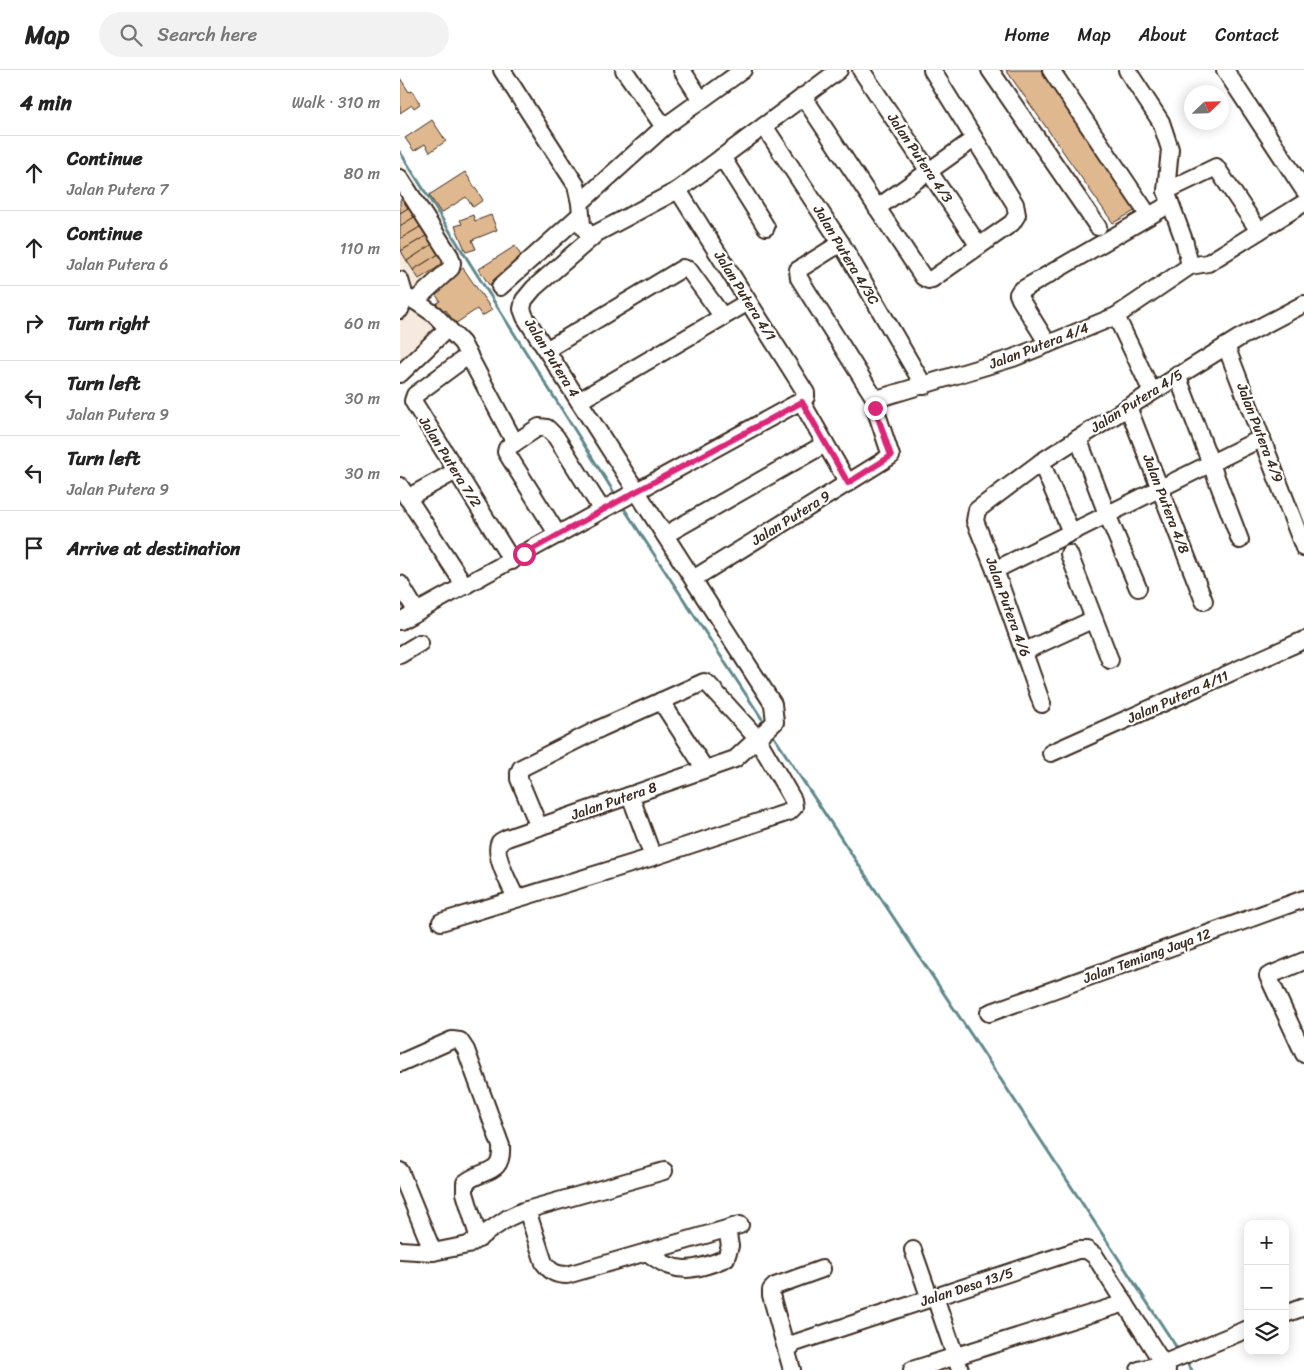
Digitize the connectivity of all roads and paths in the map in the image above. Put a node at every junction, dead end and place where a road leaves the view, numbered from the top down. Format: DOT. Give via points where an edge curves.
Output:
graph roads {
  1 [pos="502,70"];
  2 [pos="624,70"];
  3 [pos="682,70"];
  4 [pos="743,70"];
  5 [pos="839,70"];
  6 [pos="860,70"];
  7 [pos="932,70"];
  8 [pos="990,70"];
  9 [pos="1051,70"];
  10 [pos="1127,70"];
  11 [pos="1225,70"];
  12 [pos="803,96"];
  13 [pos="702,100"];
  14 [pos="764,126"];
  15 [pos="664,127"];
  16 [pos="974,139"];
  17 [pos="722,157"];
  18 [pos="928,171"];
  19 [pos="400,178"];
  20 [pos="678,190"];
  21 [pos="1304,190"];
  22 [pos="1168,197"];
  23 [pos="1304,203"];
  24 [pos="877,208"];
  25 [pos="580,209"];
  26 [pos="1149,216"];
  27 [pos="766,227"];
  28 [pos="1098,228"];
  29 [pos="1259,231"];
  30 [pos="591,238"];
  31 [pos="841,243"];
  32 [pos="978,246"];
  33 [pos="1190,266"];
  34 [pos="400,280"];
  35 [pos="500,287"];
  36 [pos="748,302"];
  37 [pos="406,303"];
  38 [pos="1303,307"];
  39 [pos="1116,316"];
  40 [pos="723,317"];
  41 [pos="448,328"];
  42 [pos="1048,344"];
  43 [pos="1226,346"];
  44 [pos="546,350"];
  45 [pos="469,355"];
  46 [pos="400,374"];
  47 [pos="1177,376"];
  48 [pos="924,386"];
  49 [pos="1152,392"];
  50 [pos="579,402"];
  51 [pos="802,402"];
  52 [pos="877,402"];
  53 [pos="1128,407"];
  54 [pos="1078,438"];
  55 [pos="1262,438"];
  56 [pos="515,443"];
  57 [pos="826,444"];
  58 [pos="1041,462"];
  59 [pos="1211,463"];
  60 [pos="456,471"];
  61 [pos="848,483"];
  62 [pos="1160,488"];
  63 [pos="637,491"];
  64 [pos="404,492"];
  65 [pos="602,510"];
  66 [pos="977,510"];
  67 [pos="1107,514"];
  68 [pos="1071,532"];
  69 [pos="558,535"];
  70 [pos="665,535"];
  71 [pos="1240,540"];
  72 [pos="1304,548"];
  73 [pos="1069,554"];
  74 [pos="512,561"];
  75 [pos="995,570"];
  76 [pos="693,578"];
  77 [pos="400,584"];
  78 [pos="466,586"];
  79 [pos="1138,588"];
  80 [pos="1204,600"];
  81 [pos="417,612"];
  82 [pos="1094,619"];
  83 [pos="400,621"];
  84 [pos="1304,640"];
  85 [pos="420,643"];
  86 [pos="1025,651"];
  87 [pos="400,655"];
  88 [pos="1110,660"];
  89 [pos="661,701"];
  90 [pos="1042,704"];
  91 [pos="775,722"];
  92 [pos="757,738"];
  93 [pos="1051,753"];
  94 [pos="705,769"];
  95 [pos="630,795"];
  96 [pos="539,827"];
  97 [pos="653,856"];
  98 [pos="516,898"];
  99 [pos="1304,899"];
  100 [pos="442,922"];
  101 [pos="1304,961"];
  102 [pos="989,1013"];
  103 [pos="1297,1021"];
  104 [pos="1304,1054"];
  105 [pos="400,1064"];
  106 [pos="400,1171"];
  107 [pos="664,1171"];
  108 [pos="527,1210"];
  109 [pos="479,1239"];
  110 [pos="400,1250"];
  111 [pos="913,1250"];
  112 [pos="433,1252"];
  113 [pos="646,1252"];
  114 [pos="822,1269"];
  115 [pos="932,1298"];
  116 [pos="1125,1303"];
  117 [pos="1304,1306"];
  118 [pos="1289,1312"];
  119 [pos="1244,1331"];
  120 [pos="787,1350"];
  121 [pos="957,1363"];
  122 [pos="1165,1367"];
  123 [pos="792,1370"];
  124 [pos="912,1370"];
  125 [pos="1139,1370"];
  1 -- 25 [label="street" via="576,185"];
  2 -- 15 [label="street"];
  3 -- 13 [label="street"];
  4 -- 13 [label="street"];
  5 -- 12 [label="street, Jalan Putera 4"];
  6 -- 18 [label="street, Jalan Putera 4/3"];
  7 -- 16 [label="street"];
  8 -- 28 [label="street"];
  9 -- 26 [label="street"];
  10 -- 22 [label="street" via="1161,122 1170,149"];
  11 -- 21 [label="street"];
  12 -- 14 [label="street, Jalan Putera 4"];
  12 -- 24 [label="street"];
  13 -- 15 [label="street"];
  14 -- 17 [label="street, Jalan Putera 4"];
  14 -- 31 [label="street, Jalan Putera 4/3C"];
  15 -- 25 [label="street"];
  16 -- 18 [label="street"];
  16 -- 32 [label="street" via="1017,209 1012,223"];
  17 -- 20 [label="street, Jalan Putera 4"];
  17 -- 27 [label="street"];
  18 -- 24 [label="street"];
  18 -- 32 [label="street, Jalan Putera 4/3"];
  19 -- 37 [label="street" via="452,263 451,268"];
  20 -- 30 [label="street, Jalan Putera 4"];
  20 -- 36 [label="street, Jalan Putera 4/1"];
  22 -- 26 [label="street"];
  22 -- 29 [label="street" via="1216,167"];
  22 -- 33 [label="street"];
  23 -- 29 [label="street, Jalan Putera 4/4"];
  24 -- 32 [label="street" via="928,280"];
  25 -- 30 [label="street" via="582,225"];
  25 -- 35 [label="street"];
  26 -- 42 [label="street" via="1020,291 1020,299"];
  29 -- 33 [label="street, Jalan Putera 4/4" via="1208,263"];
  30 -- 44 [label="street, Jalan Putera 4" via="524,300 522,309 525,317"];
  31 -- 48 [label="street, Jalan Putera 4/3C"];
  31 -- 52 [label="street" via="798,270 799,278"];
  33 -- 39 [label="street, Jalan Putera 4/4"];
  34 -- 37 [label="street"];
  36 -- 40 [label="street"];
  36 -- 51 [label="street, Jalan Putera 4/1" via="806,393"];
  37 -- 41 [label="street" via="434,314"];
  38 -- 43 [label="street, Jalan Putera 4/5"];
  39 -- 42 [label="street, Jalan Putera 4/4"];
  39 -- 49 [label="street"];
  40 -- 44 [label="street" via="689,270 684,268"];
  40 -- 50 [label="street"];
  41 -- 45 [label="street"];
  41 -- 46 [label="street"];
  42 -- 48 [label="street, Jalan Putera 4/4"];
  43 -- 47 [label="street, Jalan Putera 4/5"];
  43 -- 55 [label="street, Jalan Putera 4/9"];
  44 -- 50 [label="street, Jalan Putera 4"];
  45 -- 56 [label="street"];
  45 -- 60 [label="street, Jalan Putera 7/2" via="413,398 414,405"];
  47 -- 49 [label="street, Jalan Putera 4/5"];
  47 -- 59 [label="street"];
  48 -- 52 [label="street, Jalan Putera 4/4" via="883,397"];
  49 -- 53 [label="street, Jalan Putera 4/5"];
  50 -- 63 [label="street, Jalan Putera 4"];
  51 -- 57 [label="street"];
  51 -- 63 [label="street"];
  52 -- 61 [label="street, Jalan Putera 9" via="875,408 891,456"];
  53 -- 54 [label="street, Jalan Putera 4/5"];
  53 -- 62 [label="street, Jalan Putera 4/8"];
  54 -- 58 [label="street, Jalan Putera 4/5"];
  54 -- 67 [label="street"];
  55 -- 59 [label="street"];
  55 -- 72 [label="street, Jalan Putera 4/9"];
  56 -- 65 [label="street" via="539,427 547,428"];
  56 -- 69 [label="street" via="506,452"];
  57 -- 61 [label="street"];
  57 -- 70 [label="street"];
  58 -- 66 [label="street, Jalan Putera 4/5"];
  58 -- 68 [label="street"];
  59 -- 62 [label="street"];
  59 -- 71 [label="street"];
  60 -- 64 [label="street"];
  60 -- 74 [label="street, Jalan Putera 7/2"];
  61 -- 76 [label="street, Jalan Putera 9"];
  62 -- 67 [label="street"];
  62 -- 80 [label="street, Jalan Putera 4/8"];
  63 -- 65 [label="street"];
  63 -- 70 [label="street, Jalan Putera 4"];
  64 -- 78 [label="street"];
  65 -- 69 [label="street"];
  66 -- 75 [label="street, Jalan Putera 4/6" via="975,521"];
  67 -- 68 [label="street"];
  67 -- 79 [label="street"];
  68 -- 75 [label="street"];
  69 -- 74 [label="street"];
  70 -- 76 [label="street, Jalan Putera 4"];
  73 -- 82 [label="street"];
  74 -- 78 [label="street"];
  75 -- 86 [label="street, Jalan Putera 4/6"];
  76 -- 91 [label="street, Jalan Putera 4" via="773,704"];
  77 -- 81 [label="street"];
  78 -- 81 [label="street"];
  81 -- 83 [label="street"];
  82 -- 86 [label="street"];
  82 -- 88 [label="street"];
  84 -- 93 [label="street, Jalan Putera 4/11"];
  85 -- 87 [label="street"];
  86 -- 90 [label="street, Jalan Putera 4/6"];
  89 -- 92 [label="street" via="704,682"];
  89 -- 94 [label="street"];
  89 -- 96 [label="street" via="521,768 519,779"];
  91 -- 92 [label="street, Jalan Putera 8"];
  92 -- 94 [label="street, Jalan Putera 8" via="735,759"];
  92 -- 97 [label="street" via="794,800 794,807 789,812"];
  94 -- 95 [label="street, Jalan Putera 8"];
  95 -- 96 [label="street, Jalan Putera 8"];
  95 -- 97 [label="street"];
  96 -- 98 [label="street, Jalan Putera 8" via="507,838 497,849"];
  97 -- 98 [label="street"];
  98 -- 100 [label="street"];
  99 -- 102 [label="street, Jalan Temiang Jaya 12"];
  101 -- 103 [label="street" via="1268,976"];
  103 -- 104 [label="street"];
  105 -- 109 [label="street" via="452,1040 460,1041 466,1050 501,1146 502,1158 492,1170 465,1183"];
  106 -- 112 [label="street"];
  107 -- 108 [label="street"];
  108 -- 109 [label="street" via="508,1218"];
  108 -- 113 [label="street" via="544,1263 557,1275 567,1275"];
  109 -- 112 [label="street" via="468,1245"];
  110 -- 112 [label="street"];
  111 -- 115 [label="street"];
  113 -- 113 [label="street" via="734,1227 726,1258 702,1266 668,1267"];
  114 -- 120 [label="street" via="771,1290"];
  115 -- 116 [label="street, Jalan Desa 13/5" via="1086,1250 1096,1256"];
  115 -- 120 [label="street, Jalan Desa 13/5" via="795,1343"];
  115 -- 121 [label="street"];
  116 -- 121 [label="street"];
  116 -- 122 [label="street, Jalan Desa 13/5"];
  117 -- 118 [label="street"];
  119 -- 122 [label="street"];
  120 -- 123 [label="street"];
  121 -- 124 [label="street"];
  122 -- 125 [label="street"];
}
